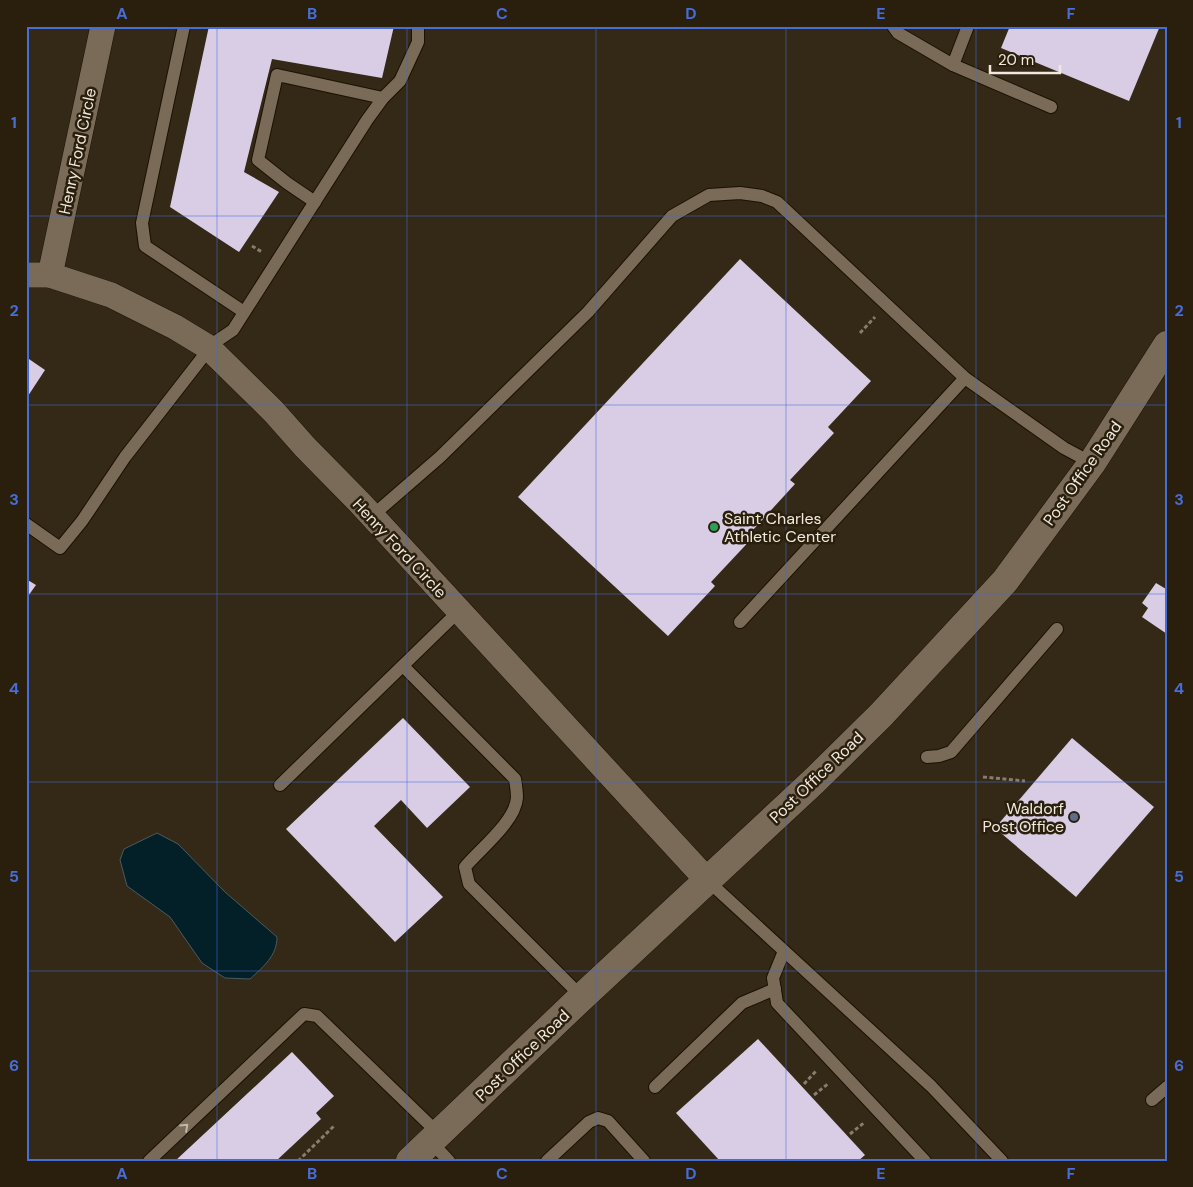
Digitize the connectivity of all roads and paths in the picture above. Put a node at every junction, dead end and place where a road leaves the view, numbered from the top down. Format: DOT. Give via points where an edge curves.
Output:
graph roads {
  1 [pos="103,26"];
  2 [pos="184,26"];
  3 [pos="418,26"];
  4 [pos="893,26"];
  5 [pos="968,26"];
  6 [pos="952,65"];
  7 [pos="383,98"];
  8 [pos="1051,107"];
  9 [pos="315,202"];
  10 [pos="38,275"];
  11 [pos="244,312"];
  12 [pos="875,316"];
  13 [pos="860,333"];
  14 [pos="1167,345"];
  15 [pos="209,348"];
  16 [pos="965,378"];
  17 [pos="1092,463"];
  18 [pos="372,516"];
  19 [pos="26,524"];
  20 [pos="459,611"];
  21 [pos="740,622"];
  22 [pos="1057,629"];
  23 [pos="403,666"];
  24 [pos="927,757"];
  25 [pos="982,777"];
  26 [pos="1025,781"];
  27 [pos="280,785"];
  28 [pos="707,880"];
  29 [pos="784,951"];
  30 [pos="775,989"];
  31 [pos="582,997"];
  32 [pos="1167,1086"];
  33 [pos="655,1087"];
  34 [pos="1152,1100"];
  35 [pos="334,1126"];
  36 [pos="440,1146"];
  37 [pos="996,1159"];
  38 [pos="548,1160"];
  39 [pos="150,1161"];
  40 [pos="298,1161"];
  41 [pos="410,1161"];
  42 [pos="644,1161"];
  43 [pos="925,1161"];
  1 -- 10 [label="street, Henry Ford Circle"];
  2 -- 11 [label="lane" via="142,223 145,246"];
  3 -- 7 [label="lane" via="418,42 400,81"];
  4 -- 6 [label="lane" via="898,34"];
  5 -- 6 [label="lane"];
  6 -- 8 [label="lane"];
  7 -- 9 [label="lane"];
  7 -- 9 [label="lane" via="277,75 258,160"];
  9 -- 11 [label="lane"];
  10 -- 15 [label="street, Henry Ford Circle" via="111,295"];
  11 -- 15 [label="lane" via="233,330"];
  12 -- 13 [label="path"];
  14 -- 17 [label="street, Post Office Road"];
  15 -- 18 [label="street, Henry Ford Circle"];
  15 -- 19 [label="lane" via="60,548"];
  16 -- 17 [label="lane" via="1064,448"];
  16 -- 18 [label="lane" via="777,202 740,193 709,195 672,216 588,312 440,457"];
  16 -- 21 [label="lane"];
  17 -- 28 [label="street, Post Office Road" via="1005,581 881,715"];
  18 -- 20 [label="street, Henry Ford Circle"];
  20 -- 23 [label="lane"];
  20 -- 28 [label="street, Henry Ford Circle"];
  22 -- 24 [label="lane" via="951,752"];
  23 -- 27 [label="lane"];
  23 -- 31 [label="lane" via="515,779 517,800 512,812 501,829 465,867 469,884"];
  25 -- 26 [label="path"];
  28 -- 29 [label="lane"];
  28 -- 31 [label="street, Post Office Road"];
  29 -- 30 [label="lane" via="773,978"];
  29 -- 37 [label="lane" via="931,1086"];
  30 -- 33 [label="lane" via="742,1003"];
  30 -- 43 [label="lane" via="777,1003"];
  31 -- 36 [label="street, Post Office Road"];
  32 -- 34 [label="lane"];
  35 -- 40 [label="path"];
  39 -- 36 [label="lane, one-way" via="304,1014 317,1016"];
  36 -- 41 [label="street, Post Office Road"];
  38 -- 42 [label="lane" via="589,1122 598,1118 608,1121"];
}
